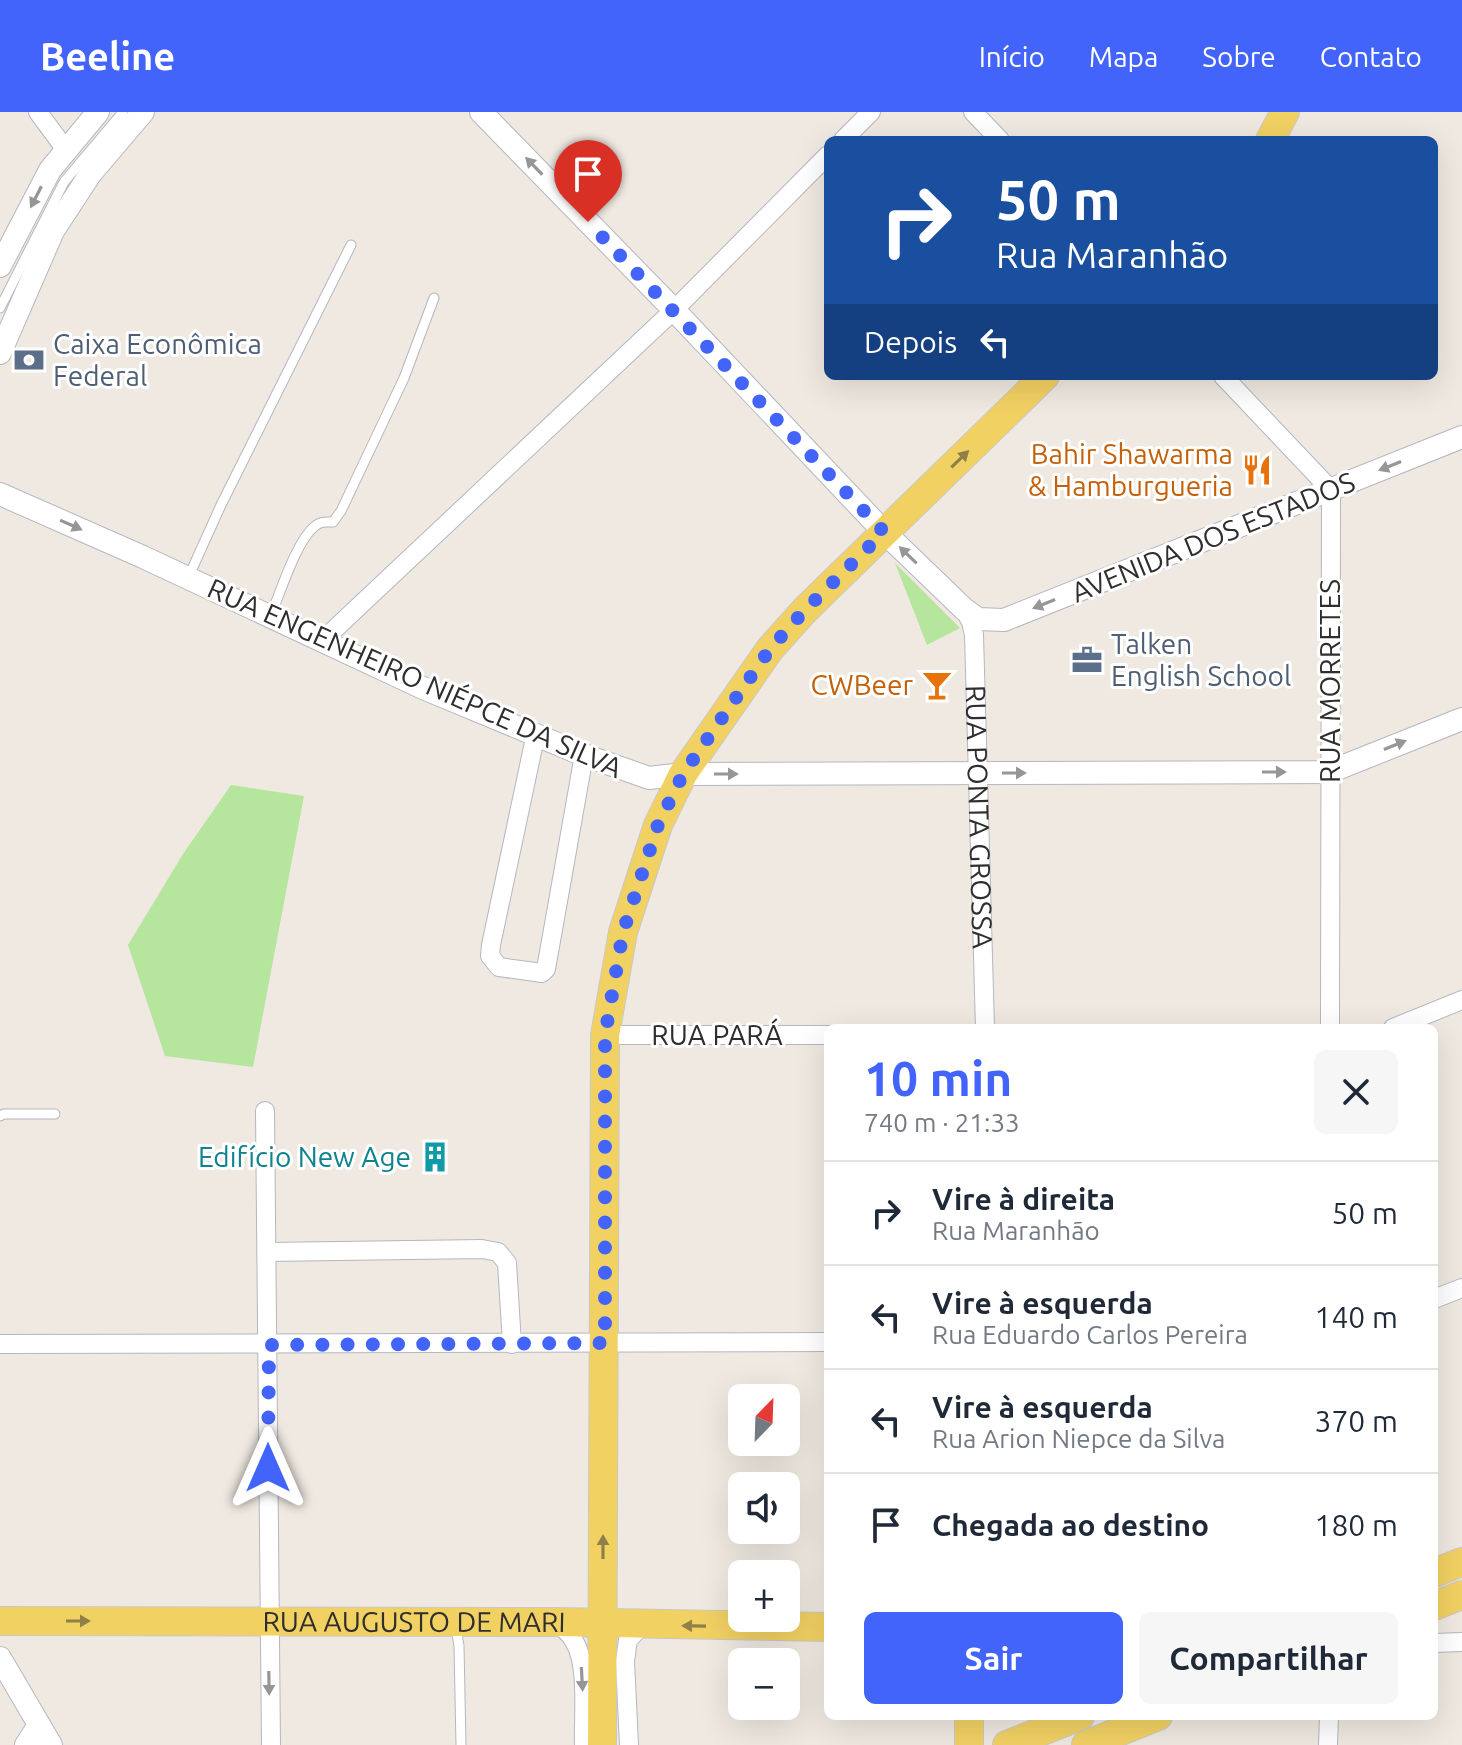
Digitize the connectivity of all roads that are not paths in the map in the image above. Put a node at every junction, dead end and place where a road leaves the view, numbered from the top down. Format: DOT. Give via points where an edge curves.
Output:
graph roads {
  1 [pos="38,112"];
  2 [pos="98,112"];
  3 [pos="123,112"];
  4 [pos="143,112"];
  5 [pos="481,112"];
  6 [pos="871,112"];
  7 [pos="973,112"];
  8 [pos="1285,112"];
  9 [pos="847,136"];
  10 [pos="996,136"];
  11 [pos="1272,136"];
  12 [pos="66,150"];
  13 [pos="824,159"];
  14 [pos="351,245"];
  15 [pos="0,266"];
  16 [pos="434,298"];
  17 [pos="0,308"];
  18 [pos="674,310"];
  19 [pos="0,353"];
  20 [pos="1041,380"];
  21 [pos="1227,380"];
  22 [pos="1462,437"];
  23 [pos="1331,490"];
  24 [pos="0,494"];
  25 [pos="884,532"];
  26 [pos="188,578"];
  27 [pos="964,609"];
  28 [pos="270,617"];
  29 [pos="322,641"];
  30 [pos="1462,719"];
  31 [pos="536,733"];
  32 [pos="584,755"];
  33 [pos="1329,772"];
  34 [pos="978,773"];
  35 [pos="683,774"];
  36 [pos="1462,1000"];
  37 [pos="985,1024"];
  38 [pos="1330,1024"];
  39 [pos="1403,1024"];
  40 [pos="605,1035"];
  41 [pos="824,1035"];
  42 [pos="265,1111"];
  43 [pos="55,1114"];
  44 [pos="0,1116"];
  45 [pos="267,1252"];
  46 [pos="1462,1288"];
  47 [pos="1438,1297"];
  48 [pos="824,1342"];
  49 [pos="605,1343"];
  50 [pos="0,1344"];
  51 [pos="512,1344"];
  52 [pos="269,1345"];
  53 [pos="1462,1562"];
  54 [pos="1438,1571"];
  55 [pos="1462,1595"];
  56 [pos="1438,1604"];
  57 [pos="0,1621"];
  58 [pos="268,1622"];
  59 [pos="556,1622"];
  60 [pos="455,1624"];
  61 [pos="603,1625"];
  62 [pos="642,1625"];
  63 [pos="824,1627"];
  64 [pos="0,1658"];
  65 [pos="969,1720"];
  66 [pos="1070,1720"];
  67 [pos="1148,1720"];
  68 [pos="1329,1720"];
  69 [pos="39,1725"];
  70 [pos="26,1745"];
  71 [pos="51,1745"];
  72 [pos="271,1745"];
  73 [pos="461,1745"];
  74 [pos="584,1745"];
  75 [pos="602,1745"];
  76 [pos="629,1745"];
  77 [pos="969,1745"];
  78 [pos="1007,1745"];
  79 [pos="1086,1745"];
  80 [pos="1328,1745"];
  1 -- 12 [label="street"];
  2 -- 12 [label="street"];
  3 -- 17 [label="lane" via="64,182"];
  4 -- 19 [label="street" via="91,173 53,231"];
  18 -- 5 [label="street, one-way"];
  6 -- 9 [label="street"];
  7 -- 10 [label="street"];
  8 -- 11 [label="main road"];
  12 -- 15 [label="street, one-way" via="50,170"];
  13 -- 18 [label="street"];
  14 -- 26 [label="lane"];
  16 -- 28 [label="lane" via="404,378 341,511 333,522 312,528"];
  18 -- 25 [label="street"];
  18 -- 29 [label="street"];
  25 -- 20 [label="main road, one-way"];
  21 -- 23 [label="street"];
  22 -- 23 [label="street, AVENIDA DOS ESTADOS, one-way"];
  23 -- 27 [label="street, AVENIDA DOS ESTADOS, one-way" via="1004,620 987,621"];
  23 -- 33 [label="street, RUA MORRETES"];
  24 -- 26 [label="street, RUA ENGENHEIRO NIÉPCE DA SILVA, one-way"];
  27 -- 25 [label="street, one-way"];
  25 -- 35 [label="main road" via="770,649"];
  26 -- 28 [label="street, RUA ENGENHEIRO NIÉPCE DA SILVA"];
  27 -- 34 [label="street, RUA PONTA GROSSA" via="973,628"];
  28 -- 29 [label="street, RUA ENGENHEIRO NIÉPCE DA SILVA"];
  29 -- 31 [label="street, RUA ENGENHEIRO NIÉPCE DA SILVA"];
  33 -- 30 [label="street, one-way"];
  31 -- 32 [label="street, RUA ENGENHEIRO NIÉPCE DA SILVA"];
  31 -- 32 [label="street" via="491,945 490,956 499,967 542,973 546,969"];
  32 -- 35 [label="street, RUA ENGENHEIRO NIÉPCE DA SILVA" via="649,778"];
  34 -- 33 [label="street, RUA ENGENHEIRO NIÉPCE DA SILVA, one-way"];
  33 -- 38 [label="street, RUA MORRETES"];
  35 -- 34 [label="street, RUA ENGENHEIRO NIÉPCE DA SILVA, one-way"];
  34 -- 37 [label="street, RUA PONTA GROSSA"];
  35 -- 40 [label="main road" via="658,825 623,932"];
  36 -- 39 [label="street"];
  40 -- 41 [label="street, RUA PARÁ"];
  40 -- 49 [label="main road"];
  42 -- 45 [label="street"];
  43 -- 44 [label="lane"];
  45 -- 51 [label="street" via="498,1252 507,1263"];
  45 -- 52 [label="street"];
  46 -- 47 [label="street"];
  48 -- 49 [label="street"];
  49 -- 51 [label="street"];
  61 -- 49 [label="main road, one-way"];
  50 -- 52 [label="street"];
  51 -- 52 [label="street"];
  52 -- 58 [label="street"];
  53 -- 54 [label="main road"];
  55 -- 56 [label="main road"];
  57 -- 58 [label="main road, RUA AUGUSTO DE MARI, one-way"];
  58 -- 60 [label="main road, RUA AUGUSTO DE MARI"];
  58 -- 72 [label="street, one-way"];
  59 -- 60 [label="main road, RUA AUGUSTO DE MARI"];
  59 -- 61 [label="main road, RUA AUGUSTO DE MARI"];
  59 -- 74 [label="street, one-way" via="577,1645"];
  60 -- 73 [label="lane"];
  61 -- 62 [label="main road, RUA AUGUSTO DE MARI"];
  61 -- 75 [label="main road"];
  63 -- 62 [label="main road, RUA AUGUSTO DE MARI, one-way"];
  62 -- 76 [label="street" via="628,1640 625,1661"];
  64 -- 69 [label="street"];
  65 -- 77 [label="main road"];
  66 -- 78 [label="main road"];
  67 -- 79 [label="main road"];
  68 -- 80 [label="street"];
  69 -- 70 [label="street"];
  69 -- 71 [label="street"];
}
